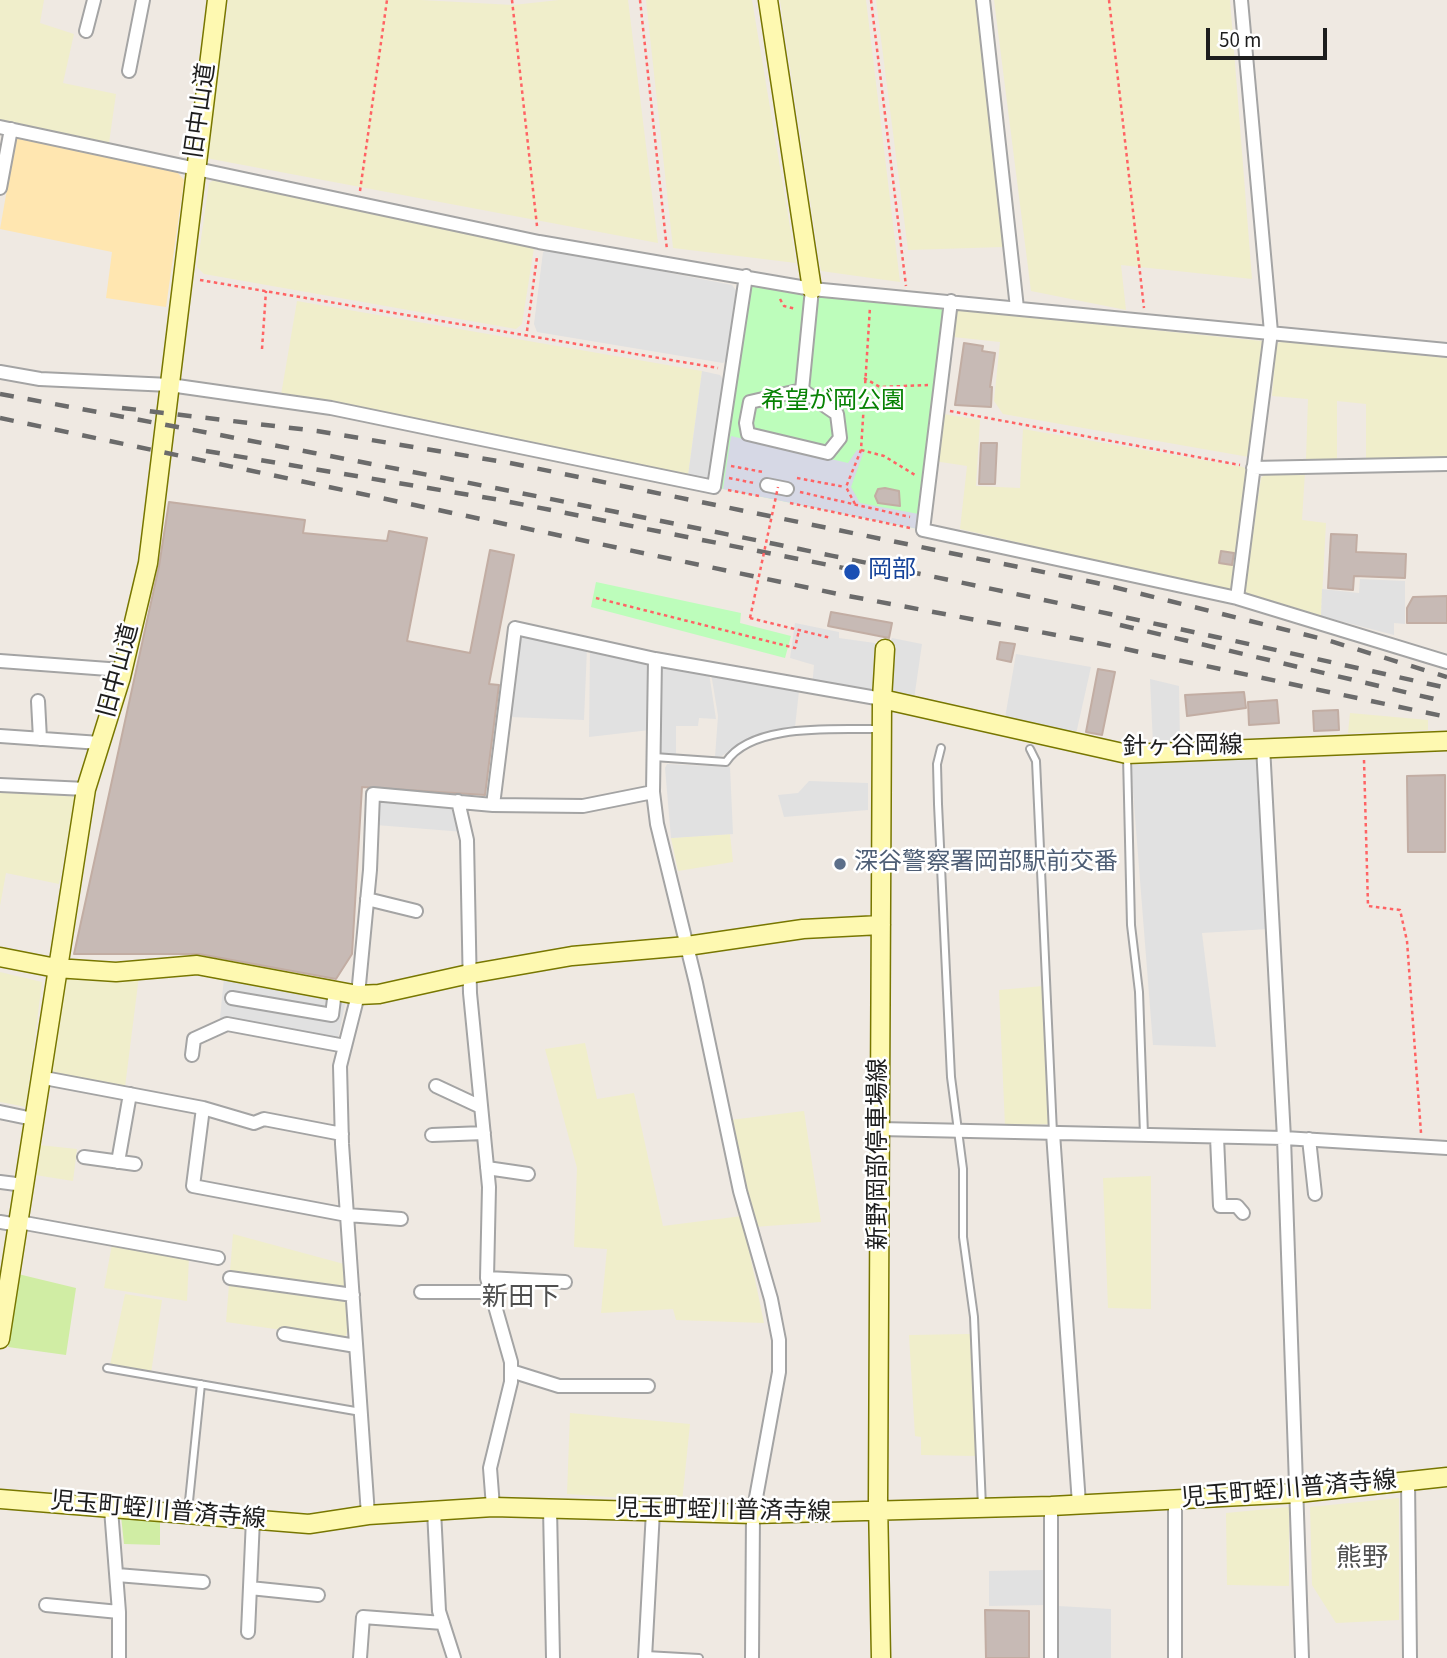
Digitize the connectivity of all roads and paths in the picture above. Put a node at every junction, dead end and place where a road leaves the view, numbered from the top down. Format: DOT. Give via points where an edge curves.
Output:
graph roads {
  1 [pos="93,0"];
  2 [pos="144,0"];
  3 [pos="217,0"];
  4 [pos="387,0"];
  5 [pos="512,0"];
  6 [pos="640,0"];
  7 [pos="768,0"];
  8 [pos="872,0"];
  9 [pos="983,0"];
  10 [pos="1109,0"];
  11 [pos="1241,0"];
  12 [pos="86,31"];
  13 [pos="130,71"];
  14 [pos="6,128"];
  15 [pos="195,166"];
  16 [pos="0,188"];
  17 [pos="358,205"];
  18 [pos="539,242"];
  19 [pos="668,263"];
  20 [pos="181,276"];
  21 [pos="746,276"];
  22 [pos="906,286"];
  23 [pos="813,289"];
  24 [pos="266,291"];
  25 [pos="871,293"];
  26 [pos="951,301"];
  27 [pos="1017,308"];
  28 [pos="1144,311"];
  29 [pos="527,331"];
  30 [pos="1271,332"];
  31 [pos="261,349"];
  32 [pos="1447,351"];
  33 [pos="732,370"];
  34 [pos="0,372"];
  35 [pos="864,378"];
  36 [pos="170,385"];
  37 [pos="939,385"];
  38 [pos="802,390"];
  39 [pos="936,409"];
  40 [pos="861,450"];
  41 [pos="1447,464"];
  42 [pos="1253,468"];
  43 [pos="725,478"];
  44 [pos="928,478"];
  45 [pos="741,481"];
  46 [pos="714,487"];
  47 [pos="812,494"];
  48 [pos="789,503"];
  49 [pos="855,504"];
  50 [pos="923,525"];
  51 [pos="596,598"];
  52 [pos="1237,598"];
  53 [pos="799,630"];
  54 [pos="831,638"];
  55 [pos="885,649"];
  56 [pos="654,659"];
  57 [pos="0,662"];
  58 [pos="1447,662"];
  59 [pos="122,670"];
  60 [pos="882,699"];
  61 [pos="38,701"];
  62 [pos="881,729"];
  63 [pos="0,736"];
  64 [pos="40,739"];
  65 [pos="1447,741"];
  66 [pos="100,743"];
  67 [pos="1363,743"];
  68 [pos="1263,746"];
  69 [pos="941,748"];
  70 [pos="1030,749"];
  71 [pos="1127,754"];
  72 [pos="653,757"];
  73 [pos="0,785"];
  74 [pos="86,789"];
  75 [pos="653,792"];
  76 [pos="458,801"];
  77 [pos="493,805"];
  78 [pos="367,899"];
  79 [pos="416,911"];
  80 [pos="881,925"];
  81 [pos="687,946"];
  82 [pos="0,957"];
  83 [pos="56,968"];
  84 [pos="469,974"];
  85 [pos="335,991"];
  86 [pos="358,995"];
  87 [pos="232,998"];
  88 [pos="345,1046"];
  89 [pos="192,1055"];
  90 [pos="39,1077"];
  91 [pos="436,1086"];
  92 [pos="130,1094"];
  93 [pos="481,1107"];
  94 [pos="203,1108"];
  95 [pos="0,1112"];
  96 [pos="33,1119"];
  97 [pos="880,1129"];
  98 [pos="958,1131"];
  99 [pos="484,1133"];
  100 [pos="1053,1133"];
  101 [pos="342,1134"];
  102 [pos="432,1135"];
  103 [pos="1144,1135"];
  104 [pos="1217,1137"];
  105 [pos="1284,1138"];
  106 [pos="1309,1139"];
  107 [pos="1421,1146"];
  108 [pos="1447,1148"];
  109 [pos="84,1157"];
  110 [pos="118,1162"];
  111 [pos="135,1164"];
  112 [pos="487,1168"];
  113 [pos="528,1174"];
  114 [pos="0,1182"];
  115 [pos="23,1185"];
  116 [pos="1315,1194"];
  117 [pos="1243,1213"];
  118 [pos="347,1215"];
  119 [pos="401,1219"];
  120 [pos="12,1223"];
  121 [pos="218,1258"];
  122 [pos="5,1274"];
  123 [pos="230,1278"];
  124 [pos="487,1278"];
  125 [pos="565,1282"];
  126 [pos="421,1292"];
  127 [pos="491,1292"];
  128 [pos="353,1295"];
  129 [pos="284,1334"];
  130 [pos="0,1339"];
  131 [pos="356,1346"];
  132 [pos="107,1368"];
  133 [pos="511,1371"];
  134 [pos="201,1384"];
  135 [pos="648,1386"];
  136 [pos="361,1412"];
  137 [pos="1447,1476"];
  138 [pos="1408,1480"];
  139 [pos="1298,1493"];
  140 [pos="0,1499"];
  141 [pos="1175,1501"];
  142 [pos="1079,1504"];
  143 [pos="1051,1506"];
  144 [pos="493,1507"];
  145 [pos="550,1508"];
  146 [pos="111,1509"];
  147 [pos="983,1509"];
  148 [pos="434,1510"];
  149 [pos="653,1511"];
  150 [pos="878,1513"];
  151 [pos="188,1514"];
  152 [pos="753,1514"];
  153 [pos="368,1515"];
  154 [pos="253,1520"];
  155 [pos="117,1575"];
  156 [pos="203,1583"];
  157 [pos="250,1588"];
  158 [pos="318,1595"];
  159 [pos="46,1605"];
  160 [pos="120,1612"];
  161 [pos="443,1623"];
  162 [pos="248,1632"];
  163 [pos="645,1657"];
  164 [pos="119,1658"];
  165 [pos="360,1658"];
  166 [pos="454,1658"];
  167 [pos="553,1658"];
  168 [pos="699,1658"];
  169 [pos="752,1658"];
  170 [pos="881,1658"];
  171 [pos="1051,1658"];
  172 [pos="1175,1658"];
  173 [pos="1302,1658"];
  174 [pos="1410,1658"];
  1 -- 12 [label="street"];
  2 -- 13 [label="street"];
  3 -- 15 [label="main road, 旧中山道"];
  4 -- 17 [label="path"];
  5 -- 18 [label="path"];
  6 -- 19 [label="path"];
  7 -- 23 [label="main road"];
  8 -- 22 [label="path"];
  9 -- 27 [label="street"];
  10 -- 28 [label="path"];
  11 -- 30 [label="street"];
  14 -- 15 [label="street"];
  14 -- 16 [label="street"];
  15 -- 17 [label="street"];
  15 -- 20 [label="main road, 旧中山道"];
  17 -- 18 [label="street"];
  18 -- 19 [label="street"];
  18 -- 29 [label="path"];
  19 -- 21 [label="street"];
  20 -- 24 [label="path"];
  20 -- 36 [label="main road, 旧中山道"];
  21 -- 23 [label="street"];
  21 -- 33 [label="street"];
  23 -- 25 [label="street"];
  23 -- 38 [label="street"];
  24 -- 31 [label="path"];
  24 -- 33 [label="path"];
  25 -- 26 [label="street"];
  25 -- 35 [label="path"];
  26 -- 27 [label="street"];
  26 -- 37 [label="street"];
  27 -- 30 [label="street"];
  30 -- 32 [label="street"];
  30 -- 42 [label="street"];
  33 -- 46 [label="street"];
  34 -- 36 [label="street" via="40,379"];
  35 -- 37 [label="path" via="880,387"];
  35 -- 40 [label="path"];
  36 -- 46 [label="street" via="331,408"];
  36 -- 59 [label="main road, 旧中山道" via="148,563"];
  37 -- 39 [label="street"];
  38 -- 38 [label="street" via="837,414 840,439 828,453 748,435 750,402"];
  39 -- 42 [label="path"];
  39 -- 44 [label="street"];
  40 -- 44 [label="path"];
  40 -- 49 [label="path" via="846,487"];
  41 -- 42 [label="street"];
  42 -- 52 [label="street"];
  43 -- 45 [label="path"];
  44 -- 50 [label="street"];
  46 -- 53 [label="path, bridge" via="777,490 750,618"];
  47 -- 49 [label="path"];
  48 -- 50 [label="path"];
  49 -- 50 [label="path"];
  50 -- 52 [label="street"];
  51 -- 53 [label="path" via="796,648"];
  52 -- 58 [label="street"];
  53 -- 54 [label="path"];
  55 -- 60 [label="main road, 新野岡部停車場線"];
  56 -- 60 [label="street"];
  56 -- 72 [label="street"];
  56 -- 77 [label="street" via="515,628"];
  57 -- 59 [label="street"];
  59 -- 66 [label="main road, 旧中山道"];
  60 -- 62 [label="main road, 新野岡部停車場線"];
  60 -- 71 [label="main road, 針ヶ谷岡線"];
  61 -- 64 [label="street"];
  62 -- 72 [label="lane" via="776,735 733,751 726,762"];
  62 -- 80 [label="main road, 新野岡部停車場線"];
  63 -- 64 [label="street"];
  64 -- 66 [label="street"];
  65 -- 67 [label="main road, 針ヶ谷岡線"];
  66 -- 74 [label="main road, 旧中山道"];
  67 -- 68 [label="main road, 針ヶ谷岡線"];
  67 -- 107 [label="path" via="1368,906 1400,910 1409,968"];
  68 -- 71 [label="main road, 針ヶ谷岡線"];
  68 -- 105 [label="street"];
  69 -- 98 [label="lane" via="938,804 951,1077"];
  70 -- 100 [label="lane" via="1036,761"];
  71 -- 103 [label="lane" via="1131,925 1139,992"];
  72 -- 75 [label="street"];
  73 -- 74 [label="street"];
  74 -- 83 [label="main road, 旧中山道"];
  75 -- 77 [label="street" via="583,806"];
  75 -- 81 [label="street"];
  76 -- 77 [label="street"];
  76 -- 78 [label="street" via="373,794"];
  76 -- 84 [label="street" via="467,839"];
  78 -- 79 [label="street"];
  78 -- 86 [label="street"];
  80 -- 81 [label="main road" via="793,930"];
  80 -- 97 [label="main road, 新野岡部停車場線"];
  81 -- 84 [label="main road" via="572,956"];
  81 -- 152 [label="street" via="740,1191 779,1340 779,1372"];
  82 -- 83 [label="main road"];
  83 -- 85 [label="main road" via="116,972 197,965"];
  83 -- 90 [label="main road, 旧中山道"];
  84 -- 86 [label="main road" via="379,995"];
  84 -- 93 [label="street"];
  85 -- 86 [label="main road"];
  85 -- 87 [label="street" via="332,1015"];
  86 -- 88 [label="street"];
  88 -- 89 [label="street" via="227,1024 194,1039"];
  88 -- 101 [label="street" via="340,1066"];
  90 -- 92 [label="street"];
  90 -- 96 [label="main road, 旧中山道"];
  91 -- 93 [label="street"];
  92 -- 94 [label="street"];
  92 -- 110 [label="street"];
  93 -- 99 [label="street"];
  94 -- 101 [label="street" via="254,1124 264,1119"];
  94 -- 118 [label="street" via="193,1186"];
  95 -- 96 [label="street"];
  96 -- 115 [label="main road, 旧中山道"];
  97 -- 98 [label="street"];
  97 -- 150 [label="main road, 新野岡部停車場線"];
  98 -- 100 [label="street"];
  98 -- 147 [label="lane" via="963,1237 974,1317"];
  99 -- 102 [label="street"];
  99 -- 112 [label="street"];
  100 -- 103 [label="street"];
  100 -- 142 [label="street"];
  101 -- 118 [label="street"];
  103 -- 104 [label="street"];
  104 -- 105 [label="street"];
  104 -- 117 [label="street" via="1220,1206 1237,1206"];
  105 -- 106 [label="street"];
  105 -- 139 [label="street"];
  106 -- 107 [label="street"];
  106 -- 116 [label="street"];
  107 -- 108 [label="street"];
  109 -- 110 [label="street"];
  110 -- 111 [label="street"];
  112 -- 113 [label="street"];
  112 -- 124 [label="street"];
  114 -- 115 [label="street"];
  115 -- 120 [label="main road, 旧中山道"];
  118 -- 119 [label="street"];
  118 -- 128 [label="street"];
  120 -- 121 [label="street"];
  120 -- 122 [label="main road, 旧中山道"];
  122 -- 130 [label="main road, 旧中山道"];
  123 -- 128 [label="street"];
  124 -- 125 [label="street"];
  124 -- 127 [label="street"];
  126 -- 127 [label="street"];
  127 -- 133 [label="street"];
  128 -- 131 [label="street"];
  129 -- 131 [label="street"];
  131 -- 136 [label="street"];
  132 -- 134 [label="lane"];
  133 -- 135 [label="street" via="559,1386"];
  133 -- 144 [label="street" via="490,1468"];
  134 -- 136 [label="lane"];
  134 -- 151 [label="lane"];
  136 -- 153 [label="street"];
  137 -- 138 [label="main road, 児玉町蛭川普済寺線"];
  138 -- 139 [label="main road, 児玉町蛭川普済寺線"];
  138 -- 174 [label="street"];
  139 -- 141 [label="main road, 児玉町蛭川普済寺線"];
  139 -- 173 [label="street"];
  140 -- 146 [label="main road, 児玉町蛭川普済寺線"];
  141 -- 142 [label="main road, 児玉町蛭川普済寺線"];
  141 -- 172 [label="street"];
  142 -- 143 [label="main road, 児玉町蛭川普済寺線"];
  143 -- 147 [label="main road, 児玉町蛭川普済寺線"];
  143 -- 171 [label="street"];
  144 -- 145 [label="main road, 児玉町蛭川普済寺線"];
  144 -- 148 [label="main road, 児玉町蛭川普済寺線"];
  145 -- 149 [label="main road, 児玉町蛭川普済寺線"];
  145 -- 167 [label="street"];
  146 -- 151 [label="main road, 児玉町蛭川普済寺線"];
  146 -- 155 [label="street"];
  147 -- 150 [label="main road, 児玉町蛭川普済寺線"];
  148 -- 153 [label="main road, 児玉町蛭川普済寺線"];
  148 -- 161 [label="street"];
  149 -- 152 [label="main road, 児玉町蛭川普済寺線"];
  149 -- 163 [label="street"];
  150 -- 152 [label="main road, 児玉町蛭川普済寺線"];
  150 -- 170 [label="main road, 新野岡部停車場線"];
  151 -- 154 [label="main road, 児玉町蛭川普済寺線"];
  152 -- 169 [label="street"];
  153 -- 154 [label="main road, 児玉町蛭川普済寺線" via="309,1524"];
  154 -- 157 [label="street"];
  155 -- 156 [label="street"];
  155 -- 160 [label="street"];
  157 -- 158 [label="street"];
  157 -- 162 [label="street"];
  159 -- 160 [label="street"];
  160 -- 164 [label="street"];
  161 -- 165 [label="street" via="363,1617"];
  161 -- 166 [label="street"];
  163 -- 168 [label="lane"];
}
